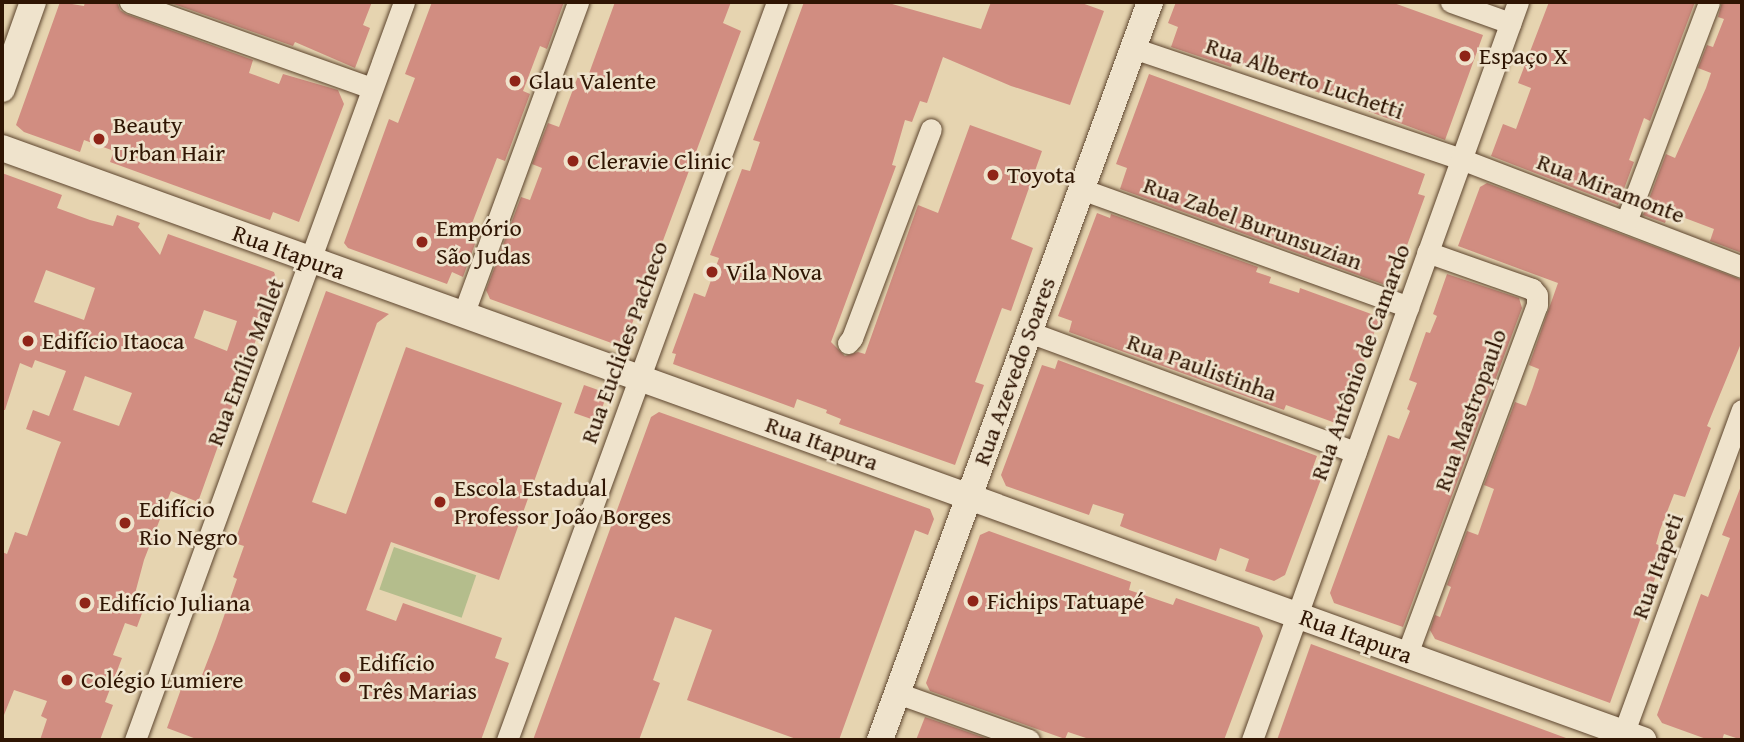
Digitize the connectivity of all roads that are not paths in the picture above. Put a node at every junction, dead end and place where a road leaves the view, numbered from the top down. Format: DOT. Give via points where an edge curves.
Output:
graph roads {
  1 [pos="33,2"];
  2 [pos="130,2"];
  3 [pos="404,2"];
  4 [pos="578,2"];
  5 [pos="777,2"];
  6 [pos="1150,2"];
  7 [pos="1451,2"];
  8 [pos="1518,2"];
  9 [pos="1709,2"];
  10 [pos="1510,23"];
  11 [pos="1133,48"];
  12 [pos="371,88"];
  13 [pos="2,89"];
  14 [pos="931,130"];
  15 [pos="2,148"];
  16 [pos="1461,159"];
  17 [pos="1081,189"];
  18 [pos="1626,222"];
  19 [pos="1427,252"];
  20 [pos="311,260"];
  21 [pos="1742,267"];
  22 [pos="1408,307"];
  23 [pos="463,315"];
  24 [pos="1029,332"];
  25 [pos="848,342"];
  26 [pos="638,377"];
  27 [pos="1742,410"];
  28 [pos="1356,452"];
  29 [pos="968,496"];
  30 [pos="1297,614"];
  31 [pos="1407,654"];
  32 [pos="897,693"];
  33 [pos="1629,738"];
  34 [pos="135,740"];
  35 [pos="507,740"];
  36 [pos="880,740"];
  37 [pos="1029,740"];
  38 [pos="1252,740"];
  1 -- 13 [label="street"];
  2 -- 12 [label="street"];
  3 -- 12 [label="street, Rua Emílio Mallet"];
  4 -- 23 [label="street"];
  5 -- 26 [label="street, Rua Euclides Pacheco"];
  6 -- 11 [label="street, Rua Azevedo Soares"];
  7 -- 10 [label="street"];
  8 -- 10 [label="street, Rua Antônio de Camardo"];
  9 -- 18 [label="street"];
  10 -- 16 [label="street, Rua Antônio de Camardo"];
  11 -- 16 [label="street, Rua Alberto Luchetti"];
  11 -- 17 [label="street, Rua Azevedo Soares"];
  12 -- 20 [label="street, Rua Emílio Mallet"];
  14 -- 25 [label="street"];
  15 -- 20 [label="street, Rua Itapura"];
  16 -- 18 [label="street, Rua Miramonte"];
  16 -- 19 [label="street, Rua Antônio de Camardo"];
  17 -- 22 [label="street, Rua Zabel Burunsuzian"];
  17 -- 24 [label="street, Rua Azevedo Soares"];
  18 -- 21 [label="street, Rua Miramonte"];
  19 -- 22 [label="street, Rua Antônio de Camardo"];
  19 -- 31 [label="street, Rua Mastropaulo" via="1532,289 1537,305"];
  20 -- 23 [label="street, Rua Itapura"];
  20 -- 34 [label="street, Rua Emílio Mallet"];
  22 -- 28 [label="street, Rua Antônio de Camardo"];
  23 -- 26 [label="street, Rua Itapura"];
  24 -- 28 [label="street, Rua Paulistinha"];
  24 -- 29 [label="street, Rua Azevedo Soares"];
  26 -- 29 [label="street, Rua Itapura"];
  26 -- 35 [label="street, Rua Euclides Pacheco"];
  27 -- 33 [label="street, Rua Itapeti"];
  28 -- 30 [label="street, Rua Antônio de Camardo"];
  29 -- 30 [label="street, Rua Itapura"];
  29 -- 32 [label="street, Rua Azevedo Soares"];
  30 -- 31 [label="street, Rua Itapura"];
  30 -- 38 [label="street, Rua Antônio de Camardo"];
  31 -- 33 [label="street, Rua Itapura"];
  32 -- 36 [label="street, Rua Azevedo Soares"];
  32 -- 37 [label="street"];
}
